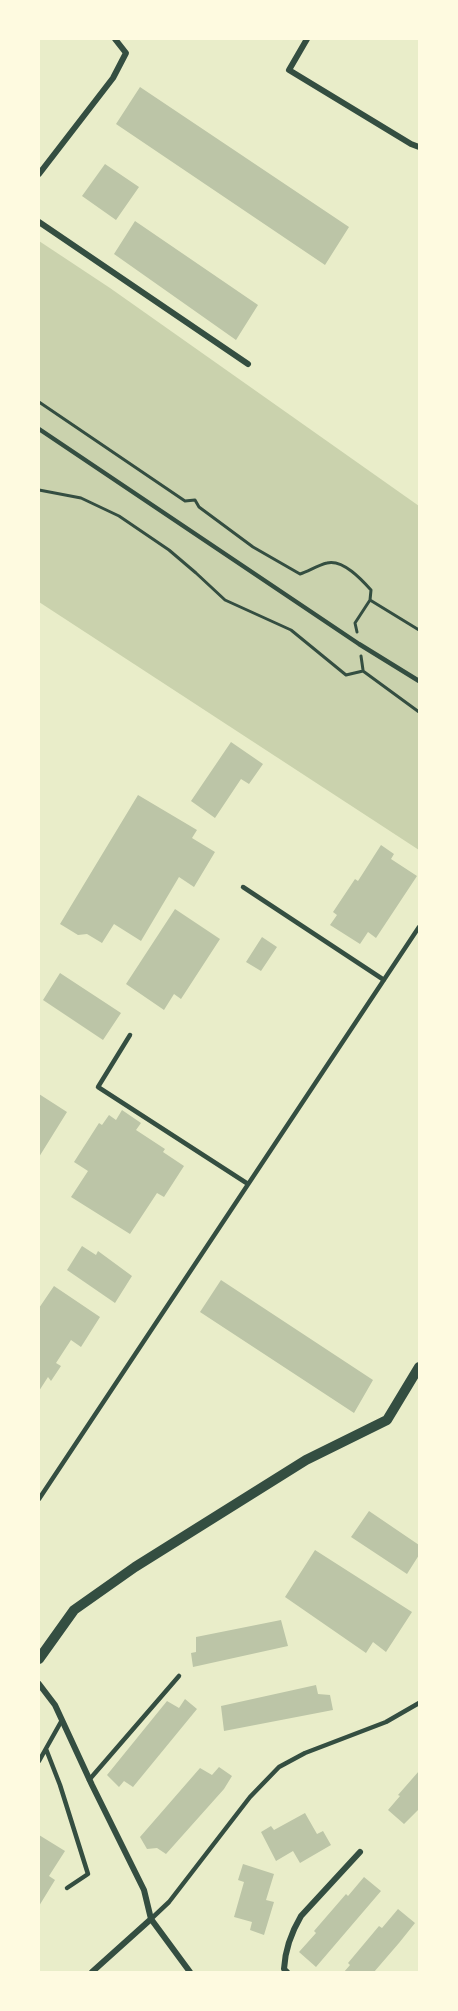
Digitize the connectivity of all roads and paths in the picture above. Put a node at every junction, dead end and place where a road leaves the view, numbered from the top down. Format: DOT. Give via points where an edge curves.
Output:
graph roads {
  1 [pos="115,39"];
  2 [pos="308,39"];
  3 [pos="419,147"];
  4 [pos="39,174"];
  5 [pos="39,222"];
  6 [pos="248,364"];
  7 [pos="39,402"];
  8 [pos="39,429"];
  9 [pos="39,490"];
  10 [pos="419,630"];
  11 [pos="419,681"];
  12 [pos="419,712"];
  13 [pos="243,887"];
  14 [pos="419,927"];
  15 [pos="384,980"];
  16 [pos="130,1035"];
  17 [pos="248,1184"];
  18 [pos="419,1367"];
  19 [pos="39,1499"];
  20 [pos="39,1659"];
  21 [pos="179,1676"];
  22 [pos="39,1684"];
  23 [pos="419,1703"];
  24 [pos="62,1720"];
  25 [pos="46,1749"];
  26 [pos="39,1761"];
  27 [pos="89,1780"];
  28 [pos="360,1852"];
  29 [pos="67,1888"];
  30 [pos="151,1919"];
  31 [pos="92,1972"];
  32 [pos="190,1972"];
  33 [pos="287,1972"];
  1 -- 4 [label="street" via="126,53 113,78"];
  2 -- 3 [label="street" via="289,70"];
  5 -- 6 [label="street"];
  7 -- 10 [label="path" via="185,501 195,500 253,547 300,574 336,562 371,590 370,600"];
  8 -- 11 [label="lane"];
  9 -- 12 [label="path" via="81,498 119,516 169,550 225,600 291,630 346,675 363,671"];
  13 -- 15 [label="lane"];
  14 -- 15 [label="lane"];
  15 -- 17 [label="lane"];
  16 -- 17 [label="lane" via="99,1087"];
  17 -- 19 [label="lane"];
  18 -- 20 [label="street" via="387,1420 306,1460 135,1567 74,1610"];
  21 -- 27 [label="lane"];
  22 -- 24 [label="street"];
  23 -- 30 [label="lane" via="386,1722 279,1767"];
  24 -- 25 [label="lane"];
  24 -- 27 [label="street"];
  25 -- 26 [label="lane"];
  25 -- 29 [label="lane" via="88,1874"];
  27 -- 30 [label="street" via="144,1890"];
  28 -- 33 [label="street" via="301,1916 285,1953"];
  30 -- 31 [label="street"];
  30 -- 32 [label="street"];
}
